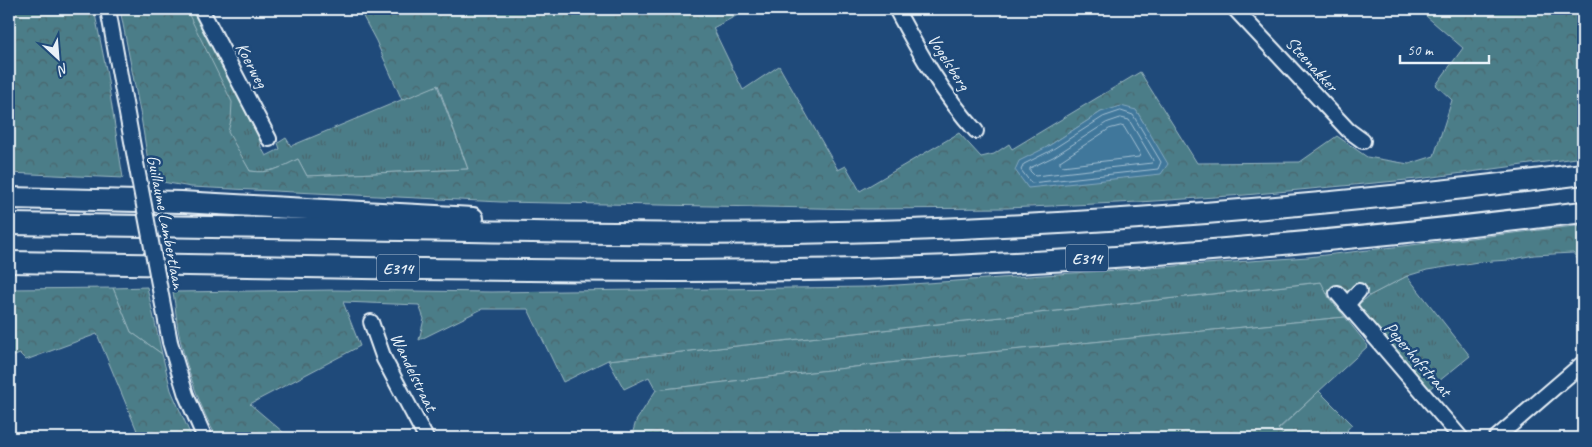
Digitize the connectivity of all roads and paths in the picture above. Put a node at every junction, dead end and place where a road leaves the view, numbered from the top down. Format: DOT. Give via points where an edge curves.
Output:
graph roads {
  1 [pos="108,9"];
  2 [pos="201,9"];
  3 [pos="896,9"];
  4 [pos="1235,9"];
  5 [pos="976,132"];
  6 [pos="269,139"];
  7 [pos="1363,141"];
  8 [pos="1583,174"];
  9 [pos="9,198"];
  10 [pos="1583,212"];
  11 [pos="9,224"];
  12 [pos="515,232"];
  13 [pos="11,263"];
  14 [pos="1360,291"];
  15 [pos="1337,293"];
  16 [pos="1347,304"];
  17 [pos="371,322"];
  18 [pos="1583,363"];
  19 [pos="204,438"];
  20 [pos="426,438"];
  21 [pos="1461,438"];
  22 [pos="1496,438"];
  1 -- 19 [label="street, Guillaume Lambertlaan, bridge" via="170,342 186,395"];
  2 -- 6 [label="street, Koerweg"];
  3 -- 5 [label="street, Vogelsberg" via="936,79"];
  4 -- 7 [label="street, Steenakker" via="1348,130"];
  8 -- 12 [label="highway, E314" via="1332,202 1146,218 795,233"];
  9 -- 12 [label="highway" via="181,202 487,219"];
  10 -- 13 [label="highway, E314" via="1170,254 951,266 588,271"];
  11 -- 12 [label="highway, E314"];
  14 -- 16 [label="street"];
  15 -- 16 [label="street, Peperhofstraat"];
  16 -- 21 [label="street, Peperhofstraat"];
  17 -- 20 [label="street, Wandelstraat" via="384,359"];
  18 -- 22 [label="street"];
}
